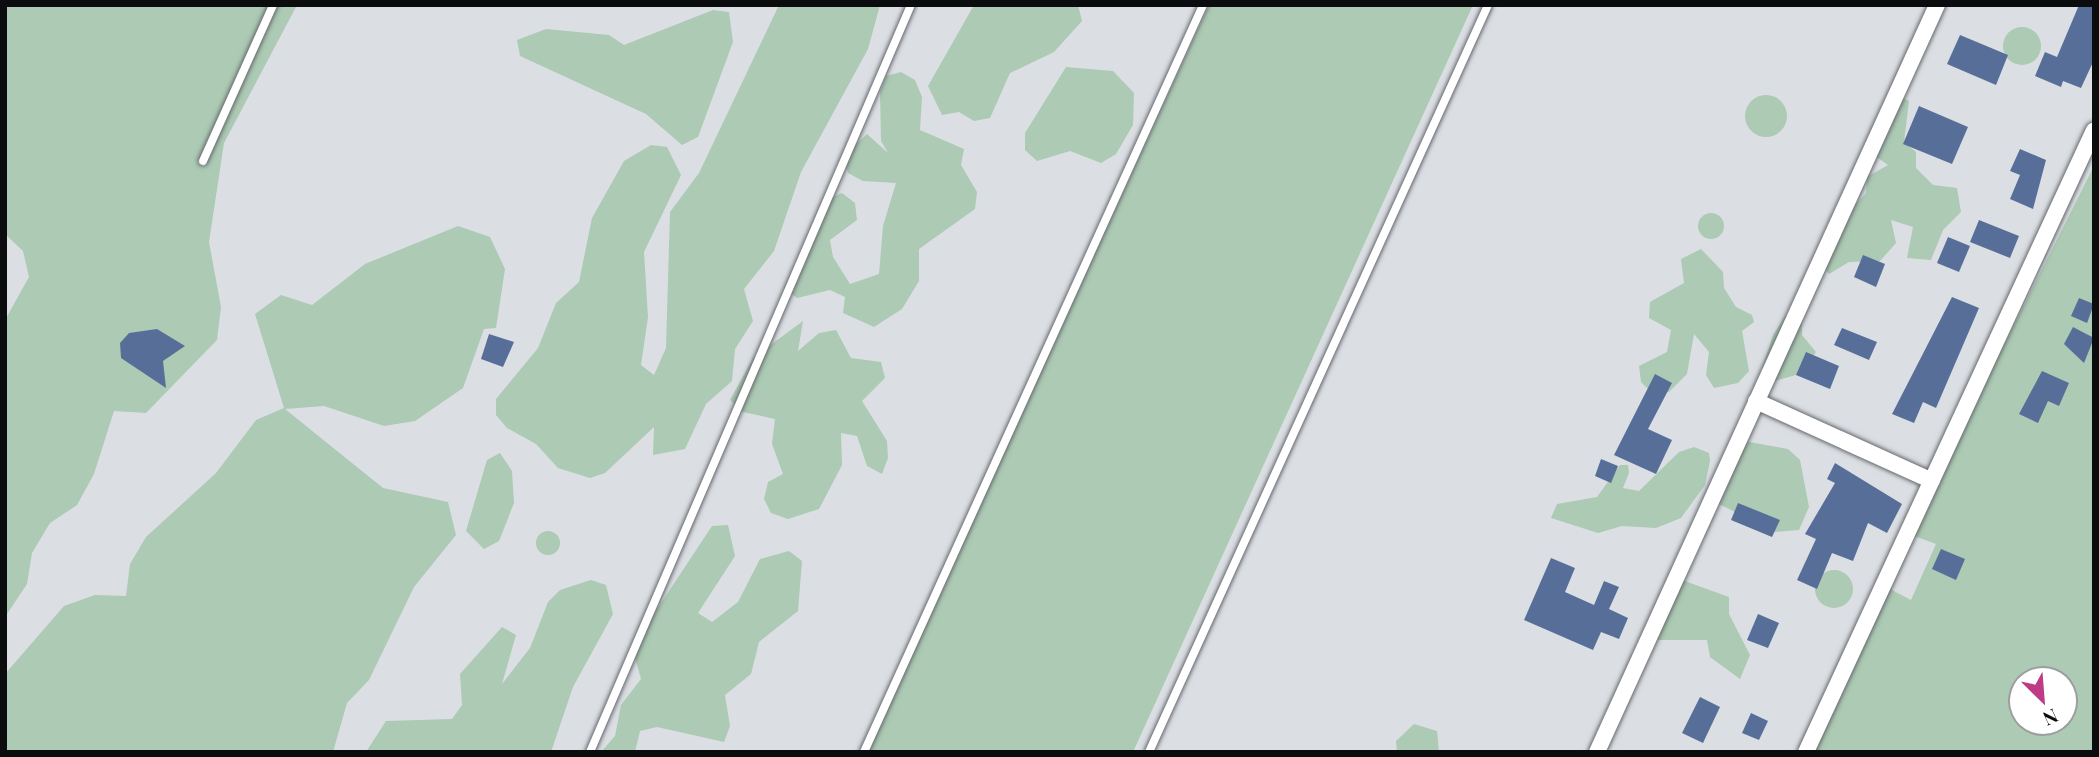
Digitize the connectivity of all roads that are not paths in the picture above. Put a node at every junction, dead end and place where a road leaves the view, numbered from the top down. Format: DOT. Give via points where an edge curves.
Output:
graph roads {
  1 [pos="273,5"];
  2 [pos="911,5"];
  3 [pos="1203,5"];
  4 [pos="1488,5"];
  5 [pos="1937,5"];
  6 [pos="2094,130"];
  7 [pos="203,161"];
  8 [pos="1756,401"];
  9 [pos="1932,481"];
  10 [pos="590,752"];
  11 [pos="864,752"];
  12 [pos="1149,752"];
  13 [pos="1597,752"];
  14 [pos="1806,752"];
  1 -- 7 [label="lane"];
  2 -- 10 [label="lane"];
  3 -- 11 [label="lane"];
  4 -- 12 [label="lane"];
  5 -- 8 [label="street"];
  6 -- 9 [label="street"];
  8 -- 9 [label="street"];
  8 -- 13 [label="street"];
  9 -- 14 [label="street"];
}
